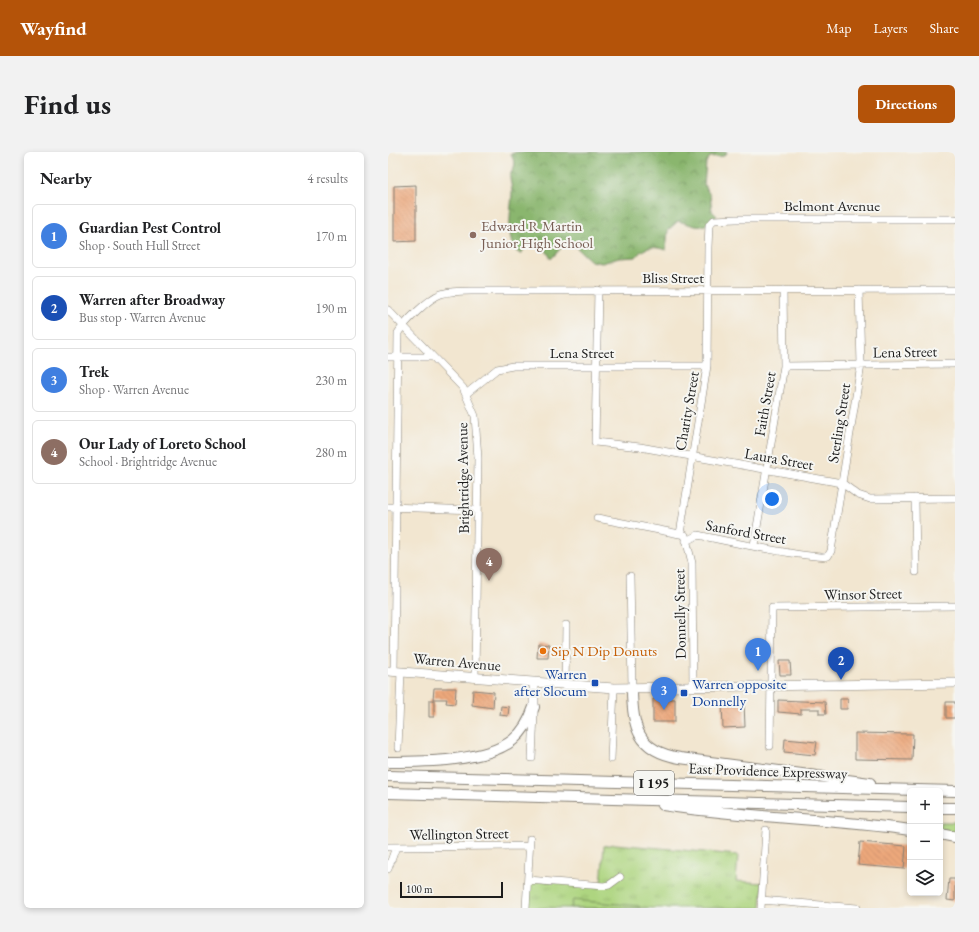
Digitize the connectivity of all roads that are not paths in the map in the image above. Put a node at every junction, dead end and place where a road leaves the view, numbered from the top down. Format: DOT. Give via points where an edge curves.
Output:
graph roads {
  1 [pos="955,219"];
  2 [pos="711,223"];
  3 [pos="598,290"];
  4 [pos="783,290"];
  5 [pos="859,290"];
  6 [pos="955,290"];
  7 [pos="708,291"];
  8 [pos="388,310"];
  9 [pos="403,326"];
  10 [pos="388,357"];
  11 [pos="397,357"];
  12 [pos="433,357"];
  13 [pos="954,364"];
  14 [pos="861,365"];
  15 [pos="598,366"];
  16 [pos="707,366"];
  17 [pos="784,366"];
  18 [pos="466,394"];
  19 [pos="692,456"];
  20 [pos="768,470"];
  21 [pos="842,483"];
  22 [pos="915,498"];
  23 [pos="955,498"];
  24 [pos="392,507"];
  25 [pos="477,510"];
  26 [pos="597,518"];
  27 [pos="680,534"];
  28 [pos="686,541"];
  29 [pos="754,545"];
  30 [pos="826,558"];
  31 [pos="916,572"];
  32 [pos="630,576"];
  33 [pos="955,606"];
  34 [pos="566,625"];
  35 [pos="394,671"];
  36 [pos="475,678"];
  37 [pos="534,683"];
  38 [pos="955,683"];
  39 [pos="565,686"];
  40 [pos="771,686"];
  41 [pos="694,687"];
  42 [pos="614,688"];
  43 [pos="632,688"];
  44 [pos="534,706"];
  45 [pos="770,746"];
  46 [pos="398,748"];
  47 [pos="532,758"];
  48 [pos="611,759"];
  49 [pos="388,762"];
  50 [pos="388,776"];
  51 [pos="907,788"];
  52 [pos="907,790"];
  53 [pos="943,791"];
  54 [pos="955,791"];
  55 [pos="388,793"];
  56 [pos="624,799"];
  57 [pos="907,806"];
  58 [pos="943,808"];
  59 [pos="955,808"];
  60 [pos="766,830"];
  61 [pos="907,830"];
  62 [pos="943,835"];
  63 [pos="955,837"];
  64 [pos="392,847"];
  65 [pos="388,869"];
  66 [pos="620,877"];
  67 [pos="528,880"];
  68 [pos="762,900"];
  69 [pos="526,908"];
  70 [pos="760,908"];
  71 [pos="857,908"];
  1 -- 2 [label="street, Belmont Avenue" via="736,219 714,220"];
  2 -- 7 [label="street, Charity Street"];
  3 -- 7 [label="street, Bliss Street"];
  3 -- 9 [label="street, Bliss Street" via="441,294"];
  3 -- 15 [label="street"];
  4 -- 5 [label="street, Bliss Street"];
  4 -- 7 [label="street, Bliss Street"];
  4 -- 17 [label="street, Faith Street"];
  5 -- 6 [label="street, Bliss Street"];
  5 -- 14 [label="street, Sterling Street"];
  7 -- 16 [label="street, Charity Street"];
  8 -- 9 [label="street, Brightridge Avenue"];
  9 -- 11 [label="street" via="398,333"];
  9 -- 12 [label="street, Brightridge Avenue"];
  10 -- 11 [label="street"];
  11 -- 12 [label="street"];
  11 -- 24 [label="street"];
  12 -- 18 [label="street, Brightridge Avenue"];
  13 -- 14 [label="street, Lena Street"];
  14 -- 17 [label="street, Lena Street"];
  14 -- 21 [label="street, Sterling Street"];
  15 -- 16 [label="street, Lena Street"];
  15 -- 18 [label="street, Lena Street" via="506,367 497,369"];
  15 -- 19 [label="street, Laura Street" via="595,442"];
  16 -- 19 [label="street, Charity Street"];
  17 -- 20 [label="street, Faith Street"];
  18 -- 25 [label="street, Brightridge Avenue" via="472,405 477,426"];
  19 -- 20 [label="street, Laura Street"];
  19 -- 27 [label="street, Charity Street"];
  20 -- 21 [label="street, Laura Street"];
  20 -- 29 [label="street, Faith Street"];
  21 -- 22 [label="street, Laura Street" via="858,495 870,499"];
  21 -- 30 [label="street, Sterling Street" via="831,551"];
  22 -- 23 [label="street, Laura Street"];
  22 -- 31 [label="street"];
  24 -- 25 [label="street"];
  24 -- 35 [label="street"];
  25 -- 36 [label="street, Brightridge Avenue"];
  26 -- 27 [label="street"];
  27 -- 28 [label="street, Sanford Street" via="685,534"];
  28 -- 29 [label="street, Sanford Street" via="698,535"];
  28 -- 41 [label="street, Donnelly Street" via="692,563"];
  29 -- 30 [label="street, Sanford Street"];
  32 -- 43 [label="street"];
  33 -- 40 [label="street, Winsor Street" via="772,608"];
  34 -- 39 [label="street"];
  35 -- 36 [label="main road, Warren Avenue"];
  35 -- 46 [label="street"];
  36 -- 37 [label="main road, Warren Avenue"];
  37 -- 39 [label="main road, Warren Avenue"];
  37 -- 44 [label="main road"];
  38 -- 40 [label="main road, Warren Avenue"];
  39 -- 42 [label="main road, Warren Avenue"];
  40 -- 41 [label="main road, Warren Avenue"];
  40 -- 45 [label="street"];
  41 -- 43 [label="main road, Warren Avenue"];
  42 -- 43 [label="main road, Warren Avenue"];
  42 -- 48 [label="street"];
  43 -- 51 [label="highway" via="633,718 638,734 650,747 667,756"];
  44 -- 47 [label="street"];
  44 -- 49 [label="highway" via="522,731 508,743 497,748 447,760"];
  50 -- 52 [label="highway, East Providence Expressway / I 195"];
  53 -- 54 [label="highway, East Providence Expressway / I 195"];
  55 -- 56 [label="highway, East Providence Expressway / I 195"];
  56 -- 57 [label="highway, East Providence Expressway / I 195"];
  56 -- 61 [label="highway" via="712,813 793,817"];
  58 -- 59 [label="highway"];
  60 -- 68 [label="street"];
  62 -- 63 [label="highway"];
  64 -- 65 [label="street"];
  64 -- 67 [label="street, Wellington Street" via="530,842"];
  66 -- 67 [label="street" via="604,886"];
  67 -- 69 [label="street"];
  68 -- 70 [label="street"];
  68 -- 71 [label="street"];
}
